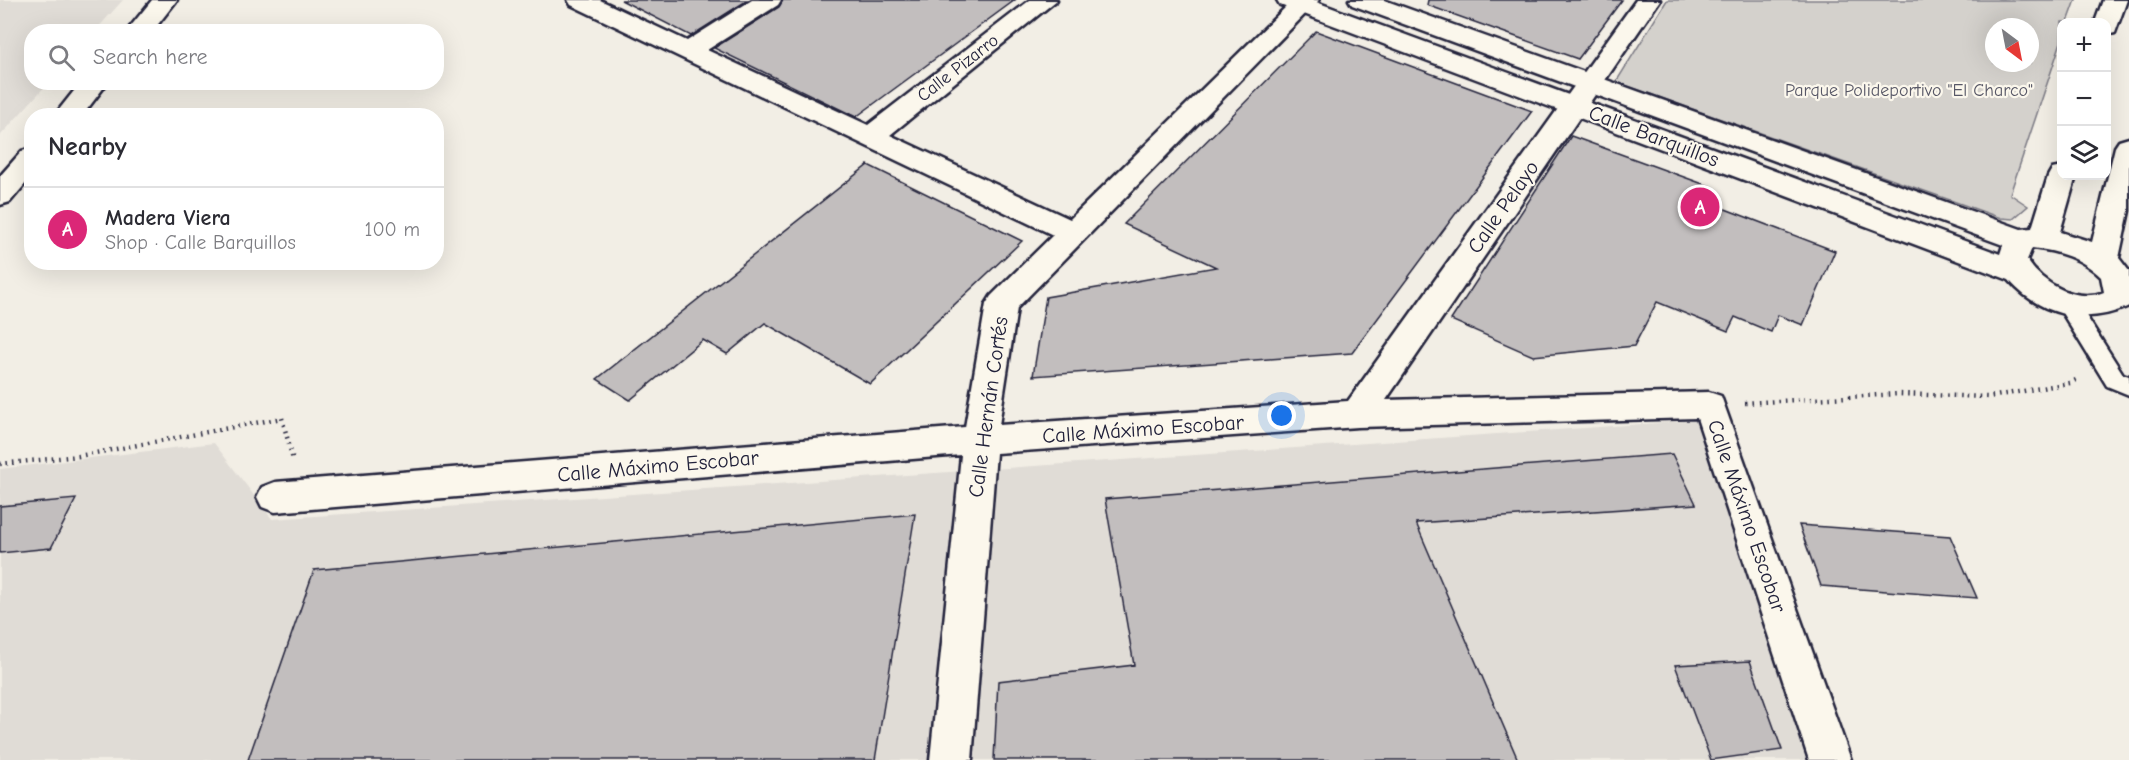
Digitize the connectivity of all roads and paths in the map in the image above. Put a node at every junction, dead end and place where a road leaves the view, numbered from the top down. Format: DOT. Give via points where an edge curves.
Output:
graph roads {
  1 [pos="165,0"];
  2 [pos="580,0"];
  3 [pos="769,0"];
  4 [pos="1045,0"];
  5 [pos="1361,0"];
  6 [pos="1648,0"];
  7 [pos="2114,0"];
  8 [pos="1300,2"];
  9 [pos="2109,18"];
  10 [pos="145,24"];
  11 [pos="688,51"];
  12 [pos="88,90"];
  13 [pos="1581,95"];
  14 [pos="74,108"];
  15 [pos="870,137"];
  16 [pos="2129,147"];
  17 [pos="24,166"];
  18 [pos="2060,180"];
  19 [pos="0,195"];
  20 [pos="1074,233"];
  21 [pos="2032,240"];
  22 [pos="2116,271"];
  23 [pos="2018,272"];
  24 [pos="2067,303"];
  25 [pos="2118,310"];
  26 [pos="2106,366"];
  27 [pos="2129,386"];
  28 [pos="1708,405"];
  29 [pos="1358,414"];
  30 [pos="980,440"];
  31 [pos="0,464"];
  32 [pos="289,496"];
  33 [pos="951,760"];
  34 [pos="1830,760"];
  1 -- 10 [label="street"];
  2 -- 11 [label="street"];
  3 -- 11 [label="street"];
  4 -- 15 [label="street, Calle Pizarro"];
  5 -- 13 [label="street, Calle Barquillos"];
  6 -- 13 [label="street, Calle Pelayo"];
  7 -- 9 [label="street"];
  8 -- 13 [label="street, Calle Barquillos"];
  8 -- 20 [label="street, Calle Hernán Cortés"];
  11 -- 15 [label="street"];
  12 -- 14 [label="street"];
  13 -- 21 [label="street, Calle Barquillos"];
  13 -- 23 [label="street, Calle Barquillos"];
  13 -- 29 [label="street, Calle Pelayo"];
  15 -- 20 [label="street"];
  16 -- 22 [label="street"];
  17 -- 19 [label="street"];
  18 -- 21 [label="street"];
  20 -- 30 [label="street, Calle Hernán Cortés" via="1002,304"];
  21 -- 22 [label="street, Calle Barquillos" via="2084,249"];
  21 -- 23 [label="street" via="2012,260"];
  22 -- 25 [label="street" via="2121,287"];
  23 -- 24 [label="street, Calle Barquillos" via="2047,295"];
  24 -- 25 [label="street, Calle Barquillos"];
  24 -- 26 [label="lane"];
  26 -- 27 [label="lane" via="2115,380"];
  26 -- 28 [label="path" via="2070,383 1989,397 1898,394"];
  28 -- 29 [label="street, Calle Máximo Escobar"];
  28 -- 34 [label="street, Calle Máximo Escobar"];
  29 -- 30 [label="street, Calle Máximo Escobar"];
  30 -- 32 [label="street, Calle Máximo Escobar"];
  30 -- 33 [label="street, Calle Hernán Cortés"];
  31 -- 32 [label="path" via="79,456 282,418"];
}
